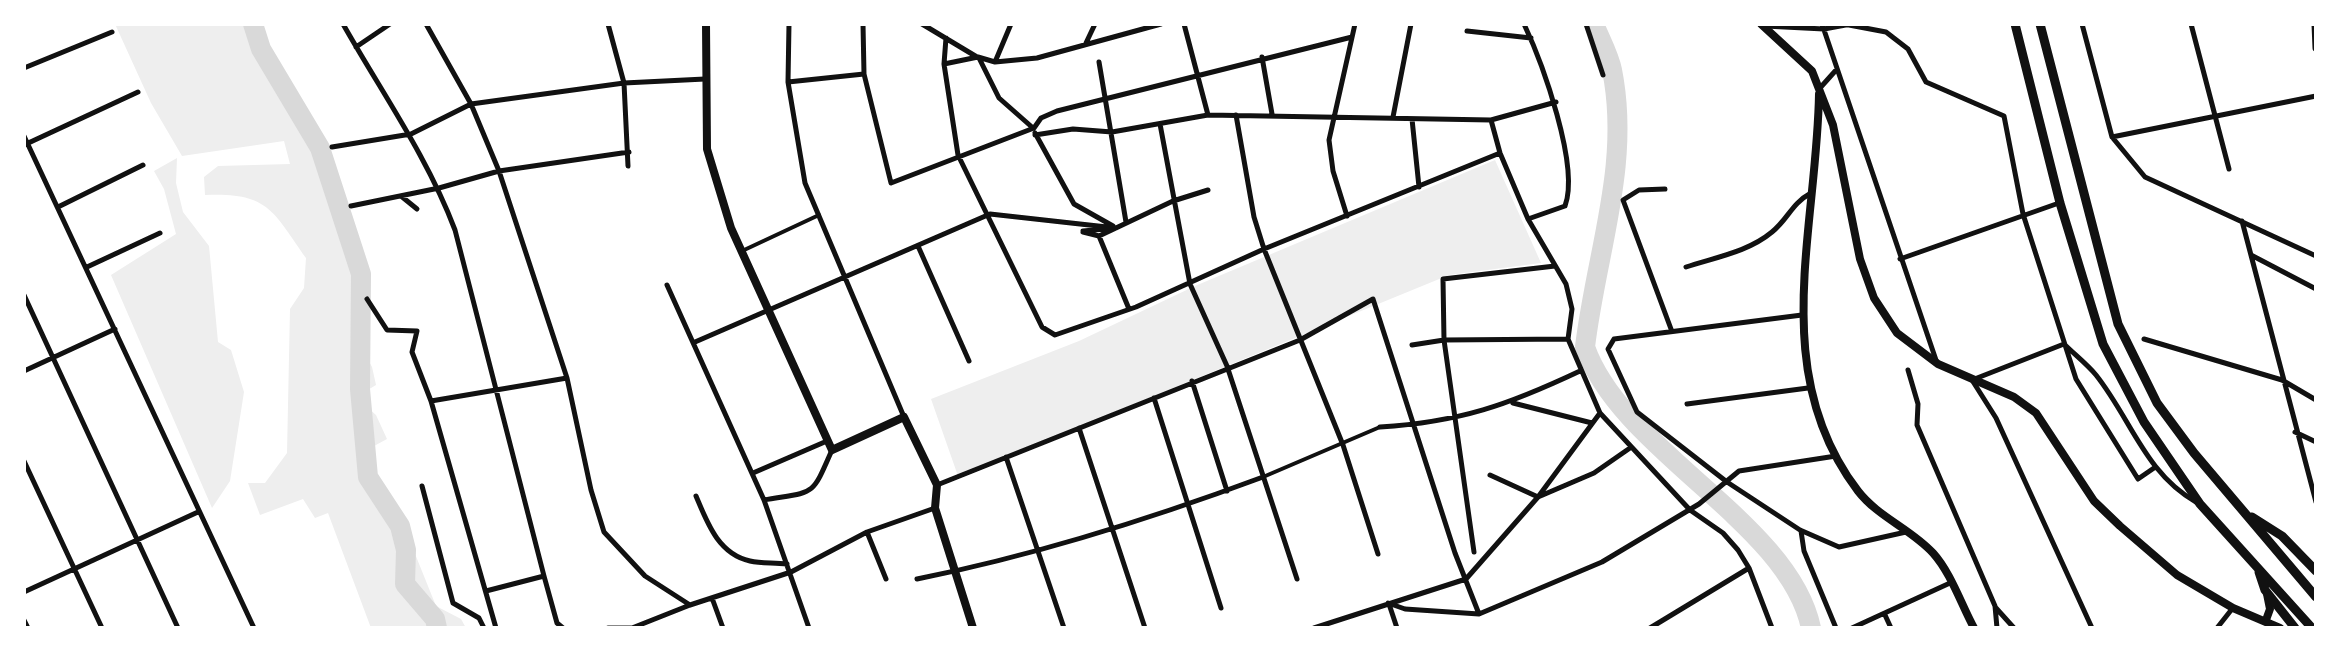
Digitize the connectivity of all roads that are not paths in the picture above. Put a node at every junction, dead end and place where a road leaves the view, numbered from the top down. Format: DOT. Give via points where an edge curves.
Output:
graph roads {
  1 [pos="343,24"];
  2 [pos="390,24"];
  3 [pos="426,24"];
  4 [pos="608,24"];
  5 [pos="706,24"];
  6 [pos="789,24"];
  7 [pos="863,24"];
  8 [pos="922,24"];
  9 [pos="1011,24"];
  10 [pos="1095,24"];
  11 [pos="1161,24"];
  12 [pos="1184,24"];
  13 [pos="1355,24"];
  14 [pos="1411,24"];
  15 [pos="1524,24"];
  16 [pos="1586,24"];
  17 [pos="1761,24"];
  18 [pos="1850,24"];
  19 [pos="2015,24"];
  20 [pos="2040,24"];
  21 [pos="2082,24"];
  22 [pos="2191,24"];
  23 [pos="2315,24"];
  24 [pos="1823,27"];
  25 [pos="1467,31"];
  26 [pos="112,32"];
  27 [pos="1352,37"];
  28 [pos="946,38"];
  29 [pos="1531,38"];
  30 [pos="1086,43"];
  31 [pos="356,47"];
  32 [pos="2316,48"];
  33 [pos="978,57"];
  34 [pos="1262,57"];
  35 [pos="995,62"];
  36 [pos="1099,62"];
  37 [pos="944,64"];
  38 [pos="24,68"];
  39 [pos="1837,69"];
  40 [pos="864,74"];
  41 [pos="1198,75"];
  42 [pos="1603,75"];
  43 [pos="706,79"];
  44 [pos="788,82"];
  45 [pos="624,83"];
  46 [pos="1819,89"];
  47 [pos="138,92"];
  48 [pos="2316,96"];
  49 [pos="1106,99"];
  50 [pos="1556,102"];
  51 [pos="471,104"];
  52 [pos="1272,114"];
  53 [pos="1208,115"];
  54 [pos="1236,115"];
  55 [pos="1333,115"];
  56 [pos="2216,116"];
  57 [pos="1393,117"];
  58 [pos="1412,119"];
  59 [pos="1491,120"];
  60 [pos="1160,124"];
  61 [pos="1035,132"];
  62 [pos="1112,132"];
  63 [pos="411,134"];
  64 [pos="24,136"];
  65 [pos="2112,137"];
  66 [pos="26,144"];
  67 [pos="332,147"];
  68 [pos="629,152"];
  69 [pos="1500,153"];
  70 [pos="958,155"];
  71 [pos="143,165"];
  72 [pos="628,166"];
  73 [pos="2229,169"];
  74 [pos="499,171"];
  75 [pos="1419,187"];
  76 [pos="439,188"];
  77 [pos="1665,189"];
  78 [pos="1208,190"];
  79 [pos="1812,192"];
  80 [pos="401,196"];
  81 [pos="1173,201"];
  82 [pos="2060,203"];
  83 [pos="351,206"];
  84 [pos="58,207"];
  85 [pos="417,209"];
  86 [pos="990,214"];
  87 [pos="2023,214"];
  88 [pos="819,215"];
  89 [pos="1347,216"];
  90 [pos="1528,219"];
  91 [pos="2242,220"];
  92 [pos="1126,222"];
  93 [pos="1116,228"];
  94 [pos="160,233"];
  95 [pos="1099,236"];
  96 [pos="918,246"];
  97 [pos="1264,249"];
  98 [pos="742,251"];
  99 [pos="2251,255"];
  100 [pos="2316,256"];
  101 [pos="1900,259"];
  102 [pos="1555,266"];
  103 [pos="87,267"];
  104 [pos="1686,267"];
  105 [pos="846,276"];
  106 [pos="1190,284"];
  107 [pos="667,285"];
  108 [pos="2316,289"];
  109 [pos="24,295"];
  110 [pos="367,299"];
  111 [pos="1129,309"];
  112 [pos="770,310"];
  113 [pos="1802,315"];
  114 [pos="115,329"];
  115 [pos="1671,329"];
  116 [pos="1568,339"];
  117 [pos="2144,339"];
  118 [pos="1300,340"];
  119 [pos="1444,340"];
  120 [pos="695,342"];
  121 [pos="2064,344"];
  122 [pos="1412,345"];
  123 [pos="52,357"];
  124 [pos="969,361"];
  125 [pos="1938,364"];
  126 [pos="1227,366"];
  127 [pos="1908,370"];
  128 [pos="24,371"];
  129 [pos="1580,371"];
  130 [pos="567,378"];
  131 [pos="1972,380"];
  132 [pos="2282,380"];
  133 [pos="1192,381"];
  134 [pos="497,388"];
  135 [pos="1808,388"];
  136 [pos="1154,398"];
  137 [pos="2316,400"];
  138 [pos="431,401"];
  139 [pos="1513,403"];
  140 [pos="1687,404"];
  141 [pos="1600,413"];
  142 [pos="904,417"];
  143 [pos="1456,419"];
  144 [pos="1592,423"];
  145 [pos="1412,425"];
  146 [pos="1380,427"];
  147 [pos="1079,428"];
  148 [pos="2295,432"];
  149 [pos="2316,442"];
  150 [pos="830,445"];
  151 [pos="1343,445"];
  152 [pos="1630,448"];
  153 [pos="1837,456"];
  154 [pos="1006,457"];
  155 [pos="24,461"];
  156 [pos="2154,468"];
  157 [pos="753,473"];
  158 [pos="1490,475"];
  159 [pos="1263,477"];
  160 [pos="1727,482"];
  161 [pos="937,485"];
  162 [pos="422,486"];
  163 [pos="1227,491"];
  164 [pos="696,496"];
  165 [pos="1538,497"];
  166 [pos="764,500"];
  167 [pos="2316,502"];
  168 [pos="1189,504"];
  169 [pos="2200,504"];
  170 [pos="935,508"];
  171 [pos="1690,510"];
  172 [pos="198,512"];
  173 [pos="2244,513"];
  174 [pos="1111,526"];
  175 [pos="1800,530"];
  176 [pos="867,532"];
  177 [pos="1906,532"];
  178 [pos="136,540"];
  179 [pos="1035,549"];
  180 [pos="1474,552"];
  181 [pos="1378,554"];
  182 [pos="788,565"];
  183 [pos="1749,568"];
  184 [pos="2258,569"];
  185 [pos="74,571"];
  186 [pos="954,571"];
  187 [pos="2316,571"];
  188 [pos="791,572"];
  189 [pos="544,576"];
  190 [pos="886,579"];
  191 [pos="917,579"];
  192 [pos="1297,579"];
  193 [pos="1466,579"];
  194 [pos="1950,583"];
  195 [pos="2265,590"];
  196 [pos="486,591"];
  197 [pos="24,592"];
  198 [pos="2316,597"];
  199 [pos="712,598"];
  200 [pos="1388,603"];
  201 [pos="690,605"];
  202 [pos="1995,606"];
  203 [pos="1221,608"];
  204 [pos="2233,608"];
  205 [pos="1479,614"];
  206 [pos="1885,615"];
  207 [pos="24,620"];
  208 [pos="2266,620"];
  209 [pos="28,628"];
  210 [pos="102,628"];
  211 [pos="178,628"];
  212 [pos="254,628"];
  213 [pos="484,628"];
  214 [pos="496,628"];
  215 [pos="563,628"];
  216 [pos="608,628"];
  217 [pos="633,628"];
  218 [pos="723,628"];
  219 [pos="809,628"];
  220 [pos="973,628"];
  221 [pos="1064,628"];
  222 [pos="1145,628"];
  223 [pos="1314,628"];
  224 [pos="1397,628"];
  225 [pos="1650,628"];
  226 [pos="1772,628"];
  227 [pos="1836,628"];
  228 [pos="1852,628"];
  229 [pos="1891,628"];
  230 [pos="1974,628"];
  231 [pos="1997,628"];
  232 [pos="2014,628"];
  233 [pos="2092,628"];
  234 [pos="2217,628"];
  235 [pos="2280,628"];
  236 [pos="2295,628"];
  237 [pos="2312,628"];
  1 -- 31 [label="street"];
  2 -- 31 [label="street"];
  3 -- 51 [label="street"];
  4 -- 45 [label="street"];
  5 -- 43 [label="main road"];
  6 -- 44 [label="street"];
  7 -- 40 [label="street"];
  8 -- 28 [label="street"];
  9 -- 35 [label="street"];
  10 -- 30 [label="street"];
  11 -- 30 [label="street"];
  12 -- 41 [label="street"];
  13 -- 27 [label="street"];
  14 -- 57 [label="street"];
  15 -- 29 [label="street"];
  16 -- 42 [label="street"];
  17 -- 24 [label="street"];
  17 -- 46 [label="main road" via="1812,71"];
  18 -- 24 [label="street"];
  18 -- 87 [label="street" via="1886,32 1908,49 1926,82 2004,116"];
  19 -- 82 [label="highway"];
  20 -- 173 [label="highway" via="2118,324 2157,403"];
  21 -- 65 [label="street"];
  22 -- 56 [label="street"];
  23 -- 32 [label="street"];
  24 -- 39 [label="street"];
  25 -- 29 [label="street"];
  26 -- 38 [label="street"];
  27 -- 34 [label="street"];
  27 -- 55 [label="street"];
  28 -- 33 [label="street"];
  28 -- 37 [label="street"];
  29 -- 50 [label="street"];
  30 -- 35 [label="street" via="1037,58"];
  31 -- 63 [label="street"];
  33 -- 35 [label="street"];
  33 -- 37 [label="street"];
  33 -- 61 [label="street" via="999,98"];
  34 -- 41 [label="street"];
  34 -- 52 [label="street"];
  36 -- 49 [label="street"];
  37 -- 70 [label="street"];
  39 -- 46 [label="street"];
  39 -- 101 [label="street"];
  40 -- 44 [label="street"];
  40 -- 70 [label="street" via="891,183"];
  41 -- 49 [label="street"];
  41 -- 53 [label="street"];
  43 -- 45 [label="street"];
  43 -- 98 [label="main road" via="707,149"];
  44 -- 88 [label="street" via="805,183"];
  45 -- 51 [label="street"];
  45 -- 68 [label="street"];
  46 -- 79 [label="main road"];
  46 -- 125 [label="main road" via="1833,125 1851,224 1874,298 1897,333"];
  47 -- 66 [label="street"];
  48 -- 56 [label="street"];
  49 -- 61 [label="street" via="1041,118"];
  49 -- 62 [label="street"];
  50 -- 59 [label="street"];
  50 -- 90 [label="street" via="1568,199 1560,210"];
  51 -- 63 [label="street"];
  51 -- 74 [label="street"];
  52 -- 54 [label="street"];
  52 -- 55 [label="street"];
  53 -- 54 [label="street"];
  53 -- 60 [label="street"];
  54 -- 97 [label="street"];
  55 -- 57 [label="street"];
  55 -- 89 [label="street" via="1333,171"];
  56 -- 65 [label="street"];
  56 -- 73 [label="street"];
  57 -- 58 [label="street"];
  58 -- 59 [label="street"];
  58 -- 75 [label="street"];
  59 -- 69 [label="street"];
  60 -- 62 [label="street"];
  60 -- 81 [label="street"];
  61 -- 62 [label="street"];
  61 -- 70 [label="street"];
  61 -- 93 [label="street" via="1074,204"];
  62 -- 92 [label="street"];
  63 -- 67 [label="street"];
  63 -- 76 [label="street"];
  64 -- 66 [label="street"];
  65 -- 91 [label="street" via="2145,177"];
  66 -- 84 [label="street"];
  68 -- 72 [label="street"];
  68 -- 74 [label="street"];
  69 -- 75 [label="street"];
  69 -- 90 [label="street"];
  70 -- 86 [label="street"];
  71 -- 84 [label="street"];
  74 -- 76 [label="street"];
  74 -- 130 [label="street"];
  75 -- 89 [label="street"];
  76 -- 80 [label="street"];
  76 -- 134 [label="street"];
  77 -- 115 [label="street" via="1639,190 1623,200"];
  78 -- 81 [label="street"];
  79 -- 104 [label="street" via="1795,201 1776,229 1752,247"];
  79 -- 113 [label="main road"];
  80 -- 83 [label="street"];
  80 -- 85 [label="street"];
  81 -- 92 [label="street"];
  81 -- 106 [label="street"];
  82 -- 87 [label="street"];
  82 -- 169 [label="highway" via="2103,344 2144,422"];
  84 -- 103 [label="street"];
  86 -- 93 [label="street"];
  86 -- 96 [label="street"];
  86 -- 111 [label="street" via="1042,327 1064,334"];
  87 -- 101 [label="street"];
  87 -- 121 [label="street"];
  88 -- 98 [label="street"];
  88 -- 105 [label="street"];
  89 -- 97 [label="street"];
  90 -- 102 [label="street"];
  91 -- 99 [label="street"];
  91 -- 100 [label="street"];
  92 -- 93 [label="street"];
  93 -- 95 [label="street"];
  93 -- 95 [label="street" via="1083,231"];
  94 -- 103 [label="street"];
  95 -- 111 [label="street"];
  96 -- 105 [label="street"];
  96 -- 124 [label="street"];
  97 -- 106 [label="street"];
  97 -- 118 [label="street"];
  98 -- 112 [label="main road"];
  99 -- 108 [label="street"];
  99 -- 132 [label="street"];
  101 -- 125 [label="street"];
  102 -- 116 [label="street" via="1572,309"];
  102 -- 119 [label="street" via="1443,279"];
  103 -- 114 [label="street"];
  105 -- 112 [label="street"];
  105 -- 142 [label="street"];
  106 -- 111 [label="street"];
  106 -- 126 [label="street"];
  107 -- 120 [label="street"];
  109 -- 123 [label="street"];
  110 -- 138 [label="street" via="387,330 417,331 412,352"];
  112 -- 120 [label="street"];
  112 -- 150 [label="main road"];
  113 -- 115 [label="street"];
  113 -- 135 [label="main road"];
  114 -- 123 [label="street"];
  114 -- 172 [label="street"];
  115 -- 160 [label="street" via="1614,339 1608,349 1637,412"];
  116 -- 119 [label="street"];
  116 -- 129 [label="street"];
  117 -- 132 [label="street"];
  118 -- 126 [label="street"];
  118 -- 145 [label="street" via="1373,299"];
  118 -- 151 [label="street"];
  119 -- 122 [label="street"];
  119 -- 143 [label="street"];
  120 -- 157 [label="street"];
  121 -- 131 [label="street"];
  121 -- 156 [label="street" via="2095,374"];
  121 -- 156 [label="street" via="2076,379 2138,479"];
  123 -- 128 [label="street"];
  123 -- 178 [label="street"];
  125 -- 131 [label="main road"];
  126 -- 133 [label="street"];
  126 -- 159 [label="street"];
  127 -- 202 [label="street" via="1918,404 1917,425"];
  129 -- 139 [label="street"];
  129 -- 141 [label="street"];
  130 -- 134 [label="street"];
  130 -- 201 [label="street" via="604,532 645,576"];
  131 -- 204 [label="main road" via="2014,397 2036,413 2103,509 2177,575"];
  131 -- 233 [label="street" via="1996,418"];
  132 -- 137 [label="street"];
  132 -- 148 [label="street"];
  133 -- 136 [label="street"];
  133 -- 163 [label="street"];
  134 -- 138 [label="street"];
  134 -- 189 [label="street"];
  135 -- 140 [label="street"];
  135 -- 153 [label="main road"];
  136 -- 147 [label="street"];
  136 -- 168 [label="street"];
  138 -- 196 [label="street"];
  139 -- 143 [label="street"];
  139 -- 144 [label="street"];
  141 -- 144 [label="street"];
  141 -- 152 [label="street"];
  142 -- 150 [label="main road"];
  142 -- 161 [label="main road"];
  143 -- 145 [label="street"];
  143 -- 180 [label="street"];
  144 -- 165 [label="street"];
  145 -- 146 [label="street"];
  145 -- 193 [label="street"];
  146 -- 151 [label="street"];
  147 -- 154 [label="street"];
  147 -- 174 [label="street"];
  148 -- 149 [label="street"];
  148 -- 167 [label="street"];
  150 -- 157 [label="street"];
  150 -- 166 [label="street" via="816,487"];
  151 -- 159 [label="street"];
  151 -- 181 [label="street"];
  152 -- 165 [label="street" via="1594,473"];
  152 -- 171 [label="street"];
  153 -- 160 [label="street" via="1739,471"];
  153 -- 177 [label="main road" via="1859,492"];
  154 -- 161 [label="street"];
  154 -- 179 [label="street"];
  155 -- 185 [label="street"];
  156 -- 169 [label="street" via="2179,493"];
  157 -- 166 [label="street"];
  158 -- 165 [label="street"];
  159 -- 163 [label="street"];
  159 -- 192 [label="street"];
  160 -- 171 [label="street"];
  160 -- 175 [label="street"];
  161 -- 170 [label="main road"];
  162 -- 213 [label="street" via="453,603 479,618"];
  163 -- 168 [label="street"];
  164 -- 182 [label="street" via="729,552"];
  165 -- 193 [label="street"];
  166 -- 182 [label="street"];
  168 -- 174 [label="street"];
  168 -- 203 [label="street"];
  169 -- 184 [label="highway"];
  170 -- 176 [label="street"];
  170 -- 186 [label="main road"];
  171 -- 183 [label="street" via="1723,533"];
  171 -- 205 [label="street" via="1602,562"];
  172 -- 178 [label="street"];
  172 -- 212 [label="street"];
  173 -- 187 [label="highway" via="2282,536"];
  173 -- 198 [label="highway"];
  174 -- 179 [label="street"];
  174 -- 222 [label="street"];
  175 -- 177 [label="street" via="1839,547"];
  175 -- 227 [label="street"];
  176 -- 188 [label="street"];
  176 -- 190 [label="street"];
  177 -- 194 [label="main road" via="1934,554"];
  178 -- 185 [label="street"];
  178 -- 211 [label="street"];
  179 -- 186 [label="street"];
  179 -- 221 [label="street"];
  182 -- 188 [label="street"];
  183 -- 225 [label="street"];
  183 -- 226 [label="street"];
  184 -- 195 [label="highway"];
  184 -- 237 [label="highway"];
  185 -- 197 [label="street"];
  185 -- 210 [label="street"];
  186 -- 191 [label="street"];
  186 -- 220 [label="main road"];
  188 -- 199 [label="street"];
  188 -- 219 [label="street"];
  189 -- 196 [label="street"];
  189 -- 215 [label="street"];
  193 -- 200 [label="street"];
  193 -- 205 [label="street"];
  194 -- 206 [label="street"];
  194 -- 230 [label="main road"];
  195 -- 208 [label="main road" via="2270,609"];
  195 -- 236 [label="highway"];
  196 -- 214 [label="street"];
  199 -- 201 [label="street"];
  199 -- 218 [label="street"];
  200 -- 205 [label="street"];
  200 -- 223 [label="street"];
  200 -- 224 [label="street"];
  201 -- 217 [label="street"];
  202 -- 231 [label="street"];
  202 -- 232 [label="street"];
  204 -- 208 [label="main road"];
  204 -- 234 [label="street"];
  206 -- 228 [label="street"];
  206 -- 229 [label="street"];
  207 -- 209 [label="street"];
  208 -- 235 [label="main road"];
  216 -- 217 [label="street"];
}
